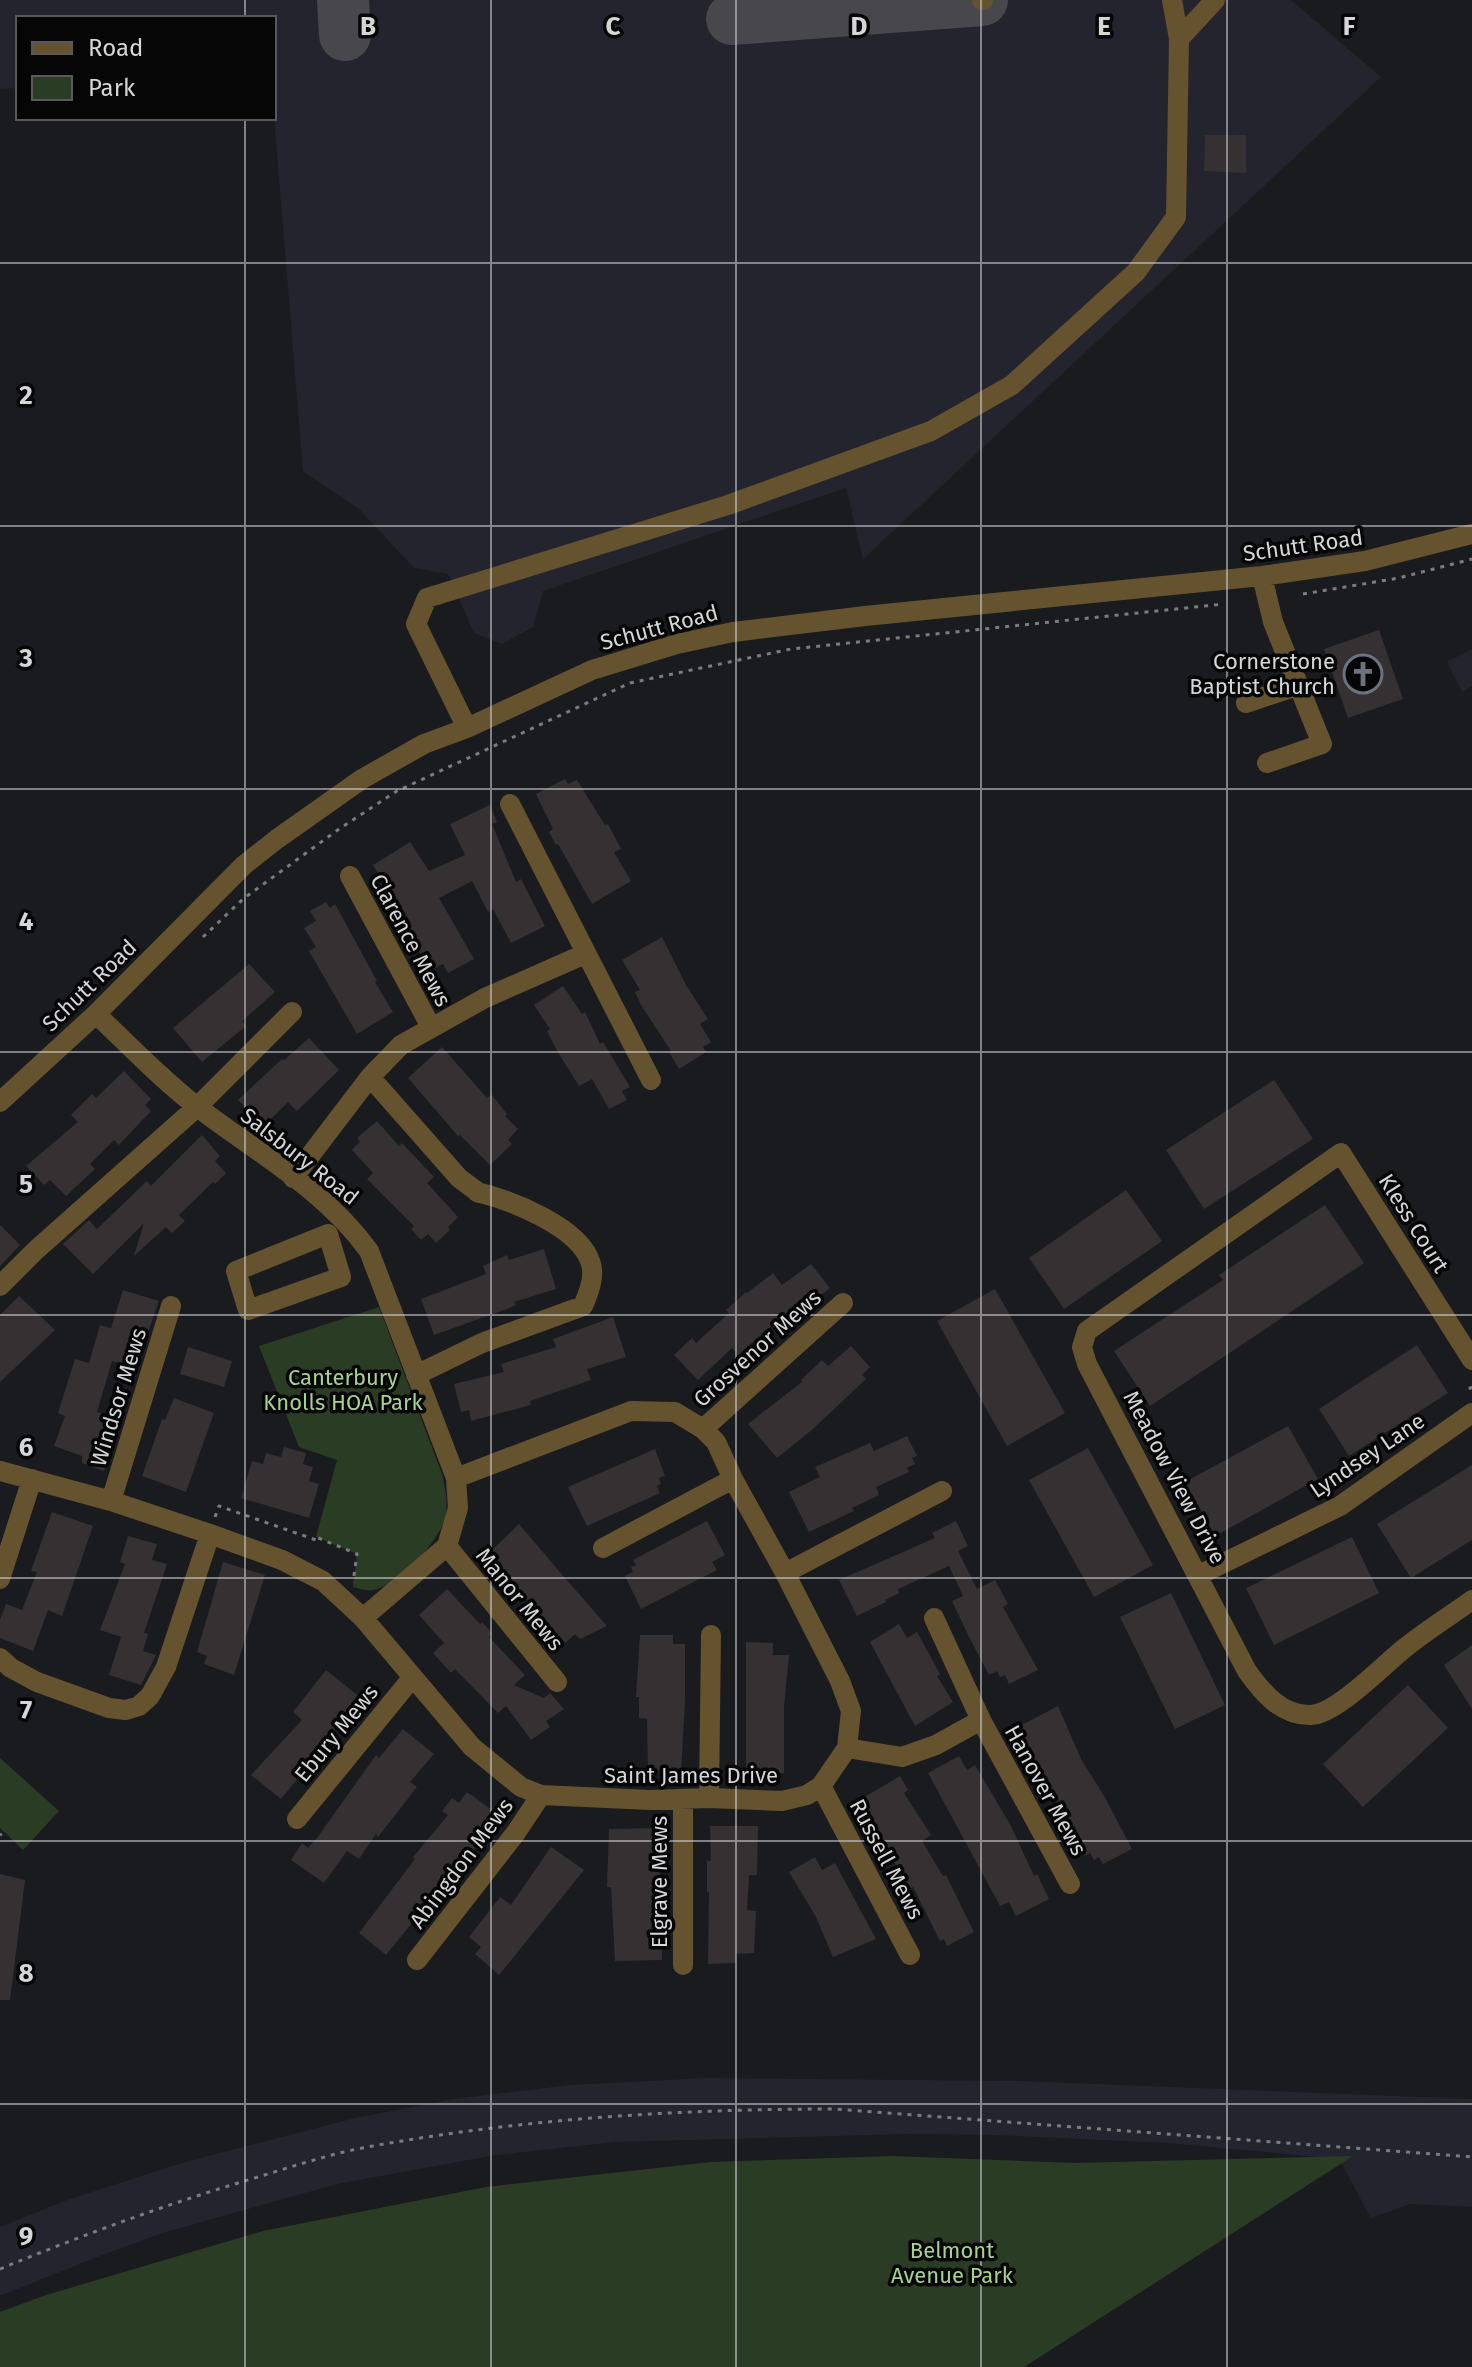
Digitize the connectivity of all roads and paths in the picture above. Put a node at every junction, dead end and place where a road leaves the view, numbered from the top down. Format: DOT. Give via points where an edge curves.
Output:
graph roads {
  1 [pos="1172,0"];
  2 [pos="1215,0"];
  3 [pos="1179,39"];
  4 [pos="1472,534"];
  5 [pos="1472,559"];
  6 [pos="1262,576"];
  7 [pos="1303,594"];
  8 [pos="1224,604"];
  9 [pos="1300,685"];
  10 [pos="1246,703"];
  11 [pos="467,728"];
  12 [pos="1267,763"];
  13 [pos="510,804"];
  14 [pos="350,876"];
  15 [pos="198,942"];
  16 [pos="585,954"];
  17 [pos="292,1012"];
  18 [pos="96,1014"];
  19 [pos="431,1027"];
  20 [pos="370,1077"];
  21 [pos="651,1080"];
  22 [pos="0,1102"];
  23 [pos="197,1107"];
  24 [pos="1341,1153"];
  25 [pos="293,1178"];
  26 [pos="369,1251"];
  27 [pos="335,1260"];
  28 [pos="0,1286"];
  29 [pos="843,1303"];
  30 [pos="171,1306"];
  31 [pos="1472,1360"];
  32 [pos="416,1375"];
  33 [pos="1472,1413"];
  34 [pos="703,1429"];
  35 [pos="0,1471"];
  36 [pos="456,1478"];
  37 [pos="32,1479"];
  38 [pos="733,1479"];
  39 [pos="942,1491"];
  40 [pos="111,1501"];
  41 [pos="211,1528"];
  42 [pos="447,1546"];
  43 [pos="603,1548"];
  44 [pos="785,1573"];
  45 [pos="1199,1575"];
  46 [pos="0,1579"];
  47 [pos="353,1587"];
  48 [pos="1472,1600"];
  49 [pos="363,1618"];
  50 [pos="934,1618"];
  51 [pos="711,1635"];
  52 [pos="0,1658"];
  53 [pos="412,1678"];
  54 [pos="557,1682"];
  55 [pos="981,1720"];
  56 [pos="847,1748"];
  57 [pos="821,1786"];
  58 [pos="541,1795"];
  59 [pos="709,1798"];
  60 [pos="683,1799"];
  61 [pos="297,1819"];
  62 [pos="1070,1884"];
  63 [pos="910,1955"];
  64 [pos="417,1960"];
  65 [pos="683,1965"];
  66 [pos="1472,2157"];
  67 [pos="0,2269"];
  1 -- 3 [label="street"];
  2 -- 3 [label="street"];
  3 -- 11 [label="street" via="1176,217 1136,272 1012,385 931,431 728,505 427,598 416,624"];
  4 -- 6 [label="street, Schutt Road" via="1365,561"];
  5 -- 7 [label="path"];
  6 -- 9 [label="street" via="1273,622"];
  6 -- 11 [label="street, Schutt Road" via="705,637 592,670"];
  8 -- 15 [label="path" via="791,649 630,683 397,791 243,899"];
  9 -- 10 [label="street"];
  9 -- 12 [label="street" via="1322,744"];
  11 -- 18 [label="street, Schutt Road" via="424,744 362,779 277,839 244,865"];
  13 -- 16 [label="street"];
  14 -- 19 [label="street, Clarence Mews"];
  16 -- 19 [label="street"];
  16 -- 21 [label="street"];
  17 -- 23 [label="street"];
  18 -- 22 [label="street, Schutt Road"];
  18 -- 23 [label="street, Salsbury Road"];
  19 -- 20 [label="street" via="401,1045"];
  20 -- 25 [label="street"];
  20 -- 32 [label="street" via="459,1178 478,1193 506,1199 566,1233 592,1265 583,1306 482,1343"];
  23 -- 25 [label="street, Salsbury Road"];
  23 -- 28 [label="street"];
  24 -- 31 [label="street, Kless Court"];
  24 -- 45 [label="street, Meadow View Drive" via="1087,1331 1082,1347 1087,1364"];
  25 -- 26 [label="street, Salsbury Road" via="352,1228"];
  26 -- 27 [label="street"];
  26 -- 32 [label="street, Salsbury Road"];
  27 -- 27 [label="street" via="341,1277 248,1310 236,1271 328,1234"];
  29 -- 34 [label="street, Grosvenor Mews"];
  30 -- 40 [label="street, Windsor Mews"];
  32 -- 36 [label="street, Salsbury Road"];
  33 -- 45 [label="street, Lyndsey Lane" via="1340,1506"];
  34 -- 36 [label="street" via="675,1412 631,1411"];
  34 -- 38 [label="street" via="716,1442"];
  35 -- 37 [label="street, Saint James Drive"];
  36 -- 42 [label="street, Salsbury Road" via="458,1508"];
  37 -- 40 [label="street, Saint James Drive"];
  37 -- 46 [label="street"];
  38 -- 43 [label="street"];
  38 -- 44 [label="street"];
  39 -- 44 [label="street"];
  40 -- 41 [label="street, Saint James Drive"];
  41 -- 47 [label="path" via="219,1506 357,1554"];
  41 -- 49 [label="street, Saint James Drive" via="323,1581"];
  41 -- 52 [label="street" via="166,1667 139,1706 109,1708 37,1682"];
  42 -- 49 [label="street"];
  42 -- 54 [label="street, Manor Mews"];
  44 -- 56 [label="street" via="851,1711"];
  45 -- 48 [label="street, Meadow View Drive" via="1265,1696 1285,1709 1312,1715 1337,1705"];
  49 -- 53 [label="street, Saint James Drive"];
  50 -- 55 [label="street, Hanover Mews"];
  51 -- 59 [label="street"];
  53 -- 58 [label="street, Saint James Drive" via="472,1747 521,1787"];
  53 -- 61 [label="street, Ebury Mews"];
  55 -- 56 [label="street" via="902,1757"];
  55 -- 62 [label="street, Hanover Mews"];
  56 -- 57 [label="street"];
  57 -- 59 [label="street, Saint James Drive" via="782,1801"];
  57 -- 63 [label="street, Russell Mews"];
  58 -- 60 [label="street, Saint James Drive"];
  58 -- 64 [label="street, Abingdon Mews"];
  59 -- 60 [label="street, Saint James Drive"];
  60 -- 65 [label="street, Elgrave Mews"];
  66 -- 67 [label="path" via="835,2109 737,2109 551,2122 320,2158 196,2195"];
}
